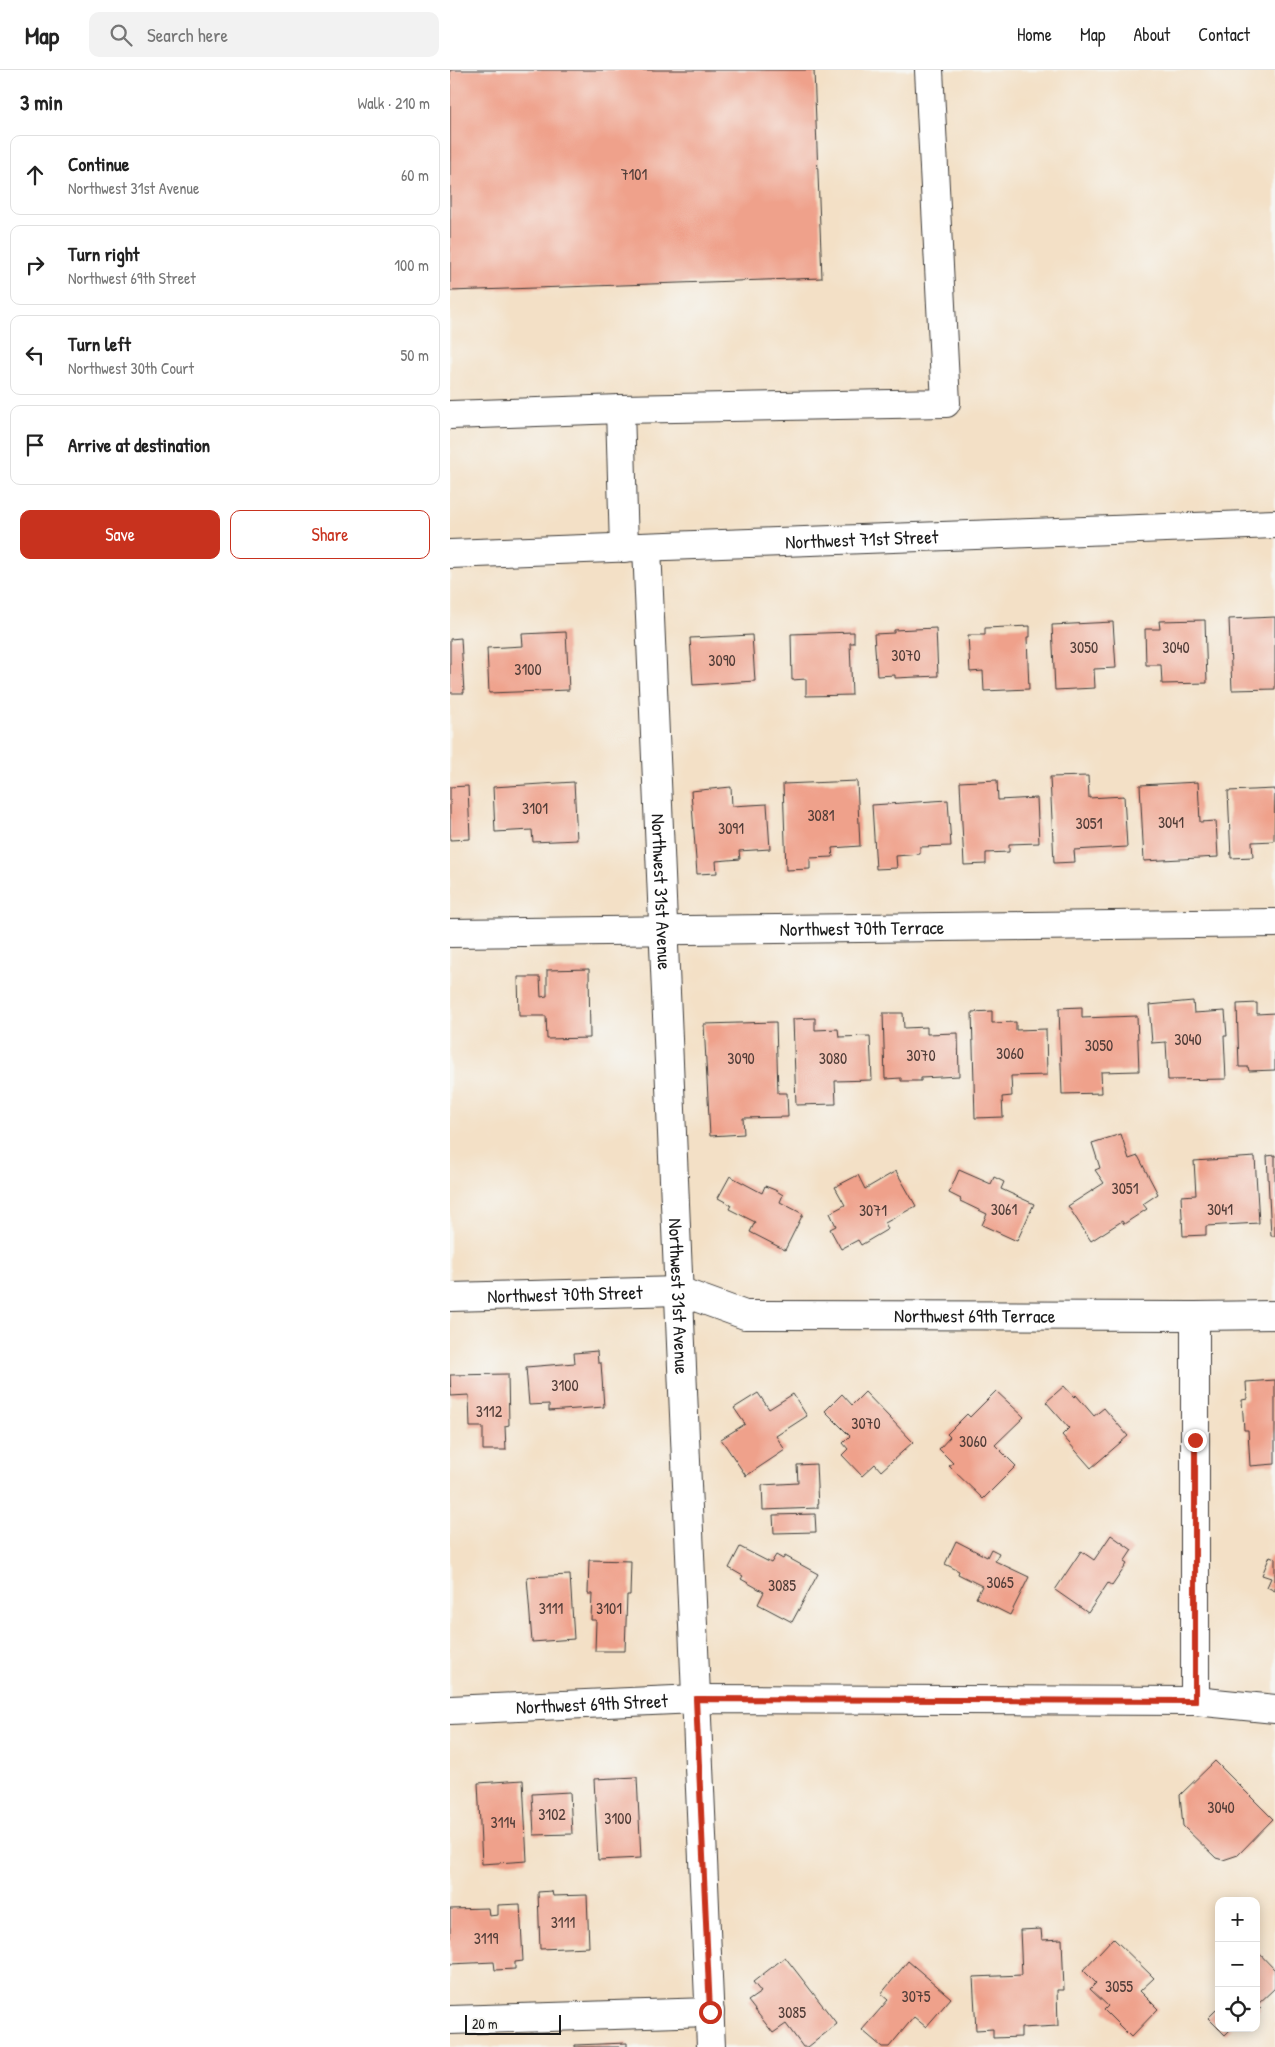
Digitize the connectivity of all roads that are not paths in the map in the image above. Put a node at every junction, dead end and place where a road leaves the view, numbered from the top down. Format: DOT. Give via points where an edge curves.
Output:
graph roads {
  1 [pos="929,70"];
  2 [pos="620,409"];
  3 [pos="450,415"];
  4 [pos="1275,524"];
  5 [pos="635,547"];
  6 [pos="450,554"];
  7 [pos="1275,922"];
  8 [pos="664,931"];
  9 [pos="450,933"];
  10 [pos="679,1291"];
  11 [pos="450,1298"];
  12 [pos="1275,1314"];
  13 [pos="1195,1316"];
  14 [pos="696,1699"];
  15 [pos="1195,1701"];
  16 [pos="1275,1709"];
  17 [pos="450,1710"];
  18 [pos="710,2012"];
  19 [pos="450,2020"];
  20 [pos="711,2047"];
  1 -- 2 [label="street" via="946,404"];
  2 -- 3 [label="street"];
  2 -- 5 [label="street, Northwest 31st Avenue"];
  4 -- 5 [label="street, Northwest 71st Street"];
  5 -- 6 [label="street, Northwest 71st Street"];
  5 -- 8 [label="street, Northwest 31st Avenue"];
  7 -- 8 [label="street, Northwest 70th Terrace"];
  8 -- 9 [label="street, Northwest 70th Terrace"];
  8 -- 10 [label="street, Northwest 31st Avenue"];
  10 -- 11 [label="street, Northwest 70th Street"];
  10 -- 13 [label="street, Northwest 69th Terrace" via="745,1315"];
  10 -- 14 [label="street, Northwest 31st Avenue"];
  12 -- 13 [label="street, Northwest 69th Terrace"];
  13 -- 15 [label="street"];
  14 -- 15 [label="street, Northwest 69th Street"];
  14 -- 17 [label="street, Northwest 69th Street"];
  14 -- 18 [label="street, Northwest 31st Avenue"];
  15 -- 16 [label="street, Northwest 69th Street"];
  18 -- 19 [label="street"];
  18 -- 20 [label="street, Northwest 31st Avenue"];
}
